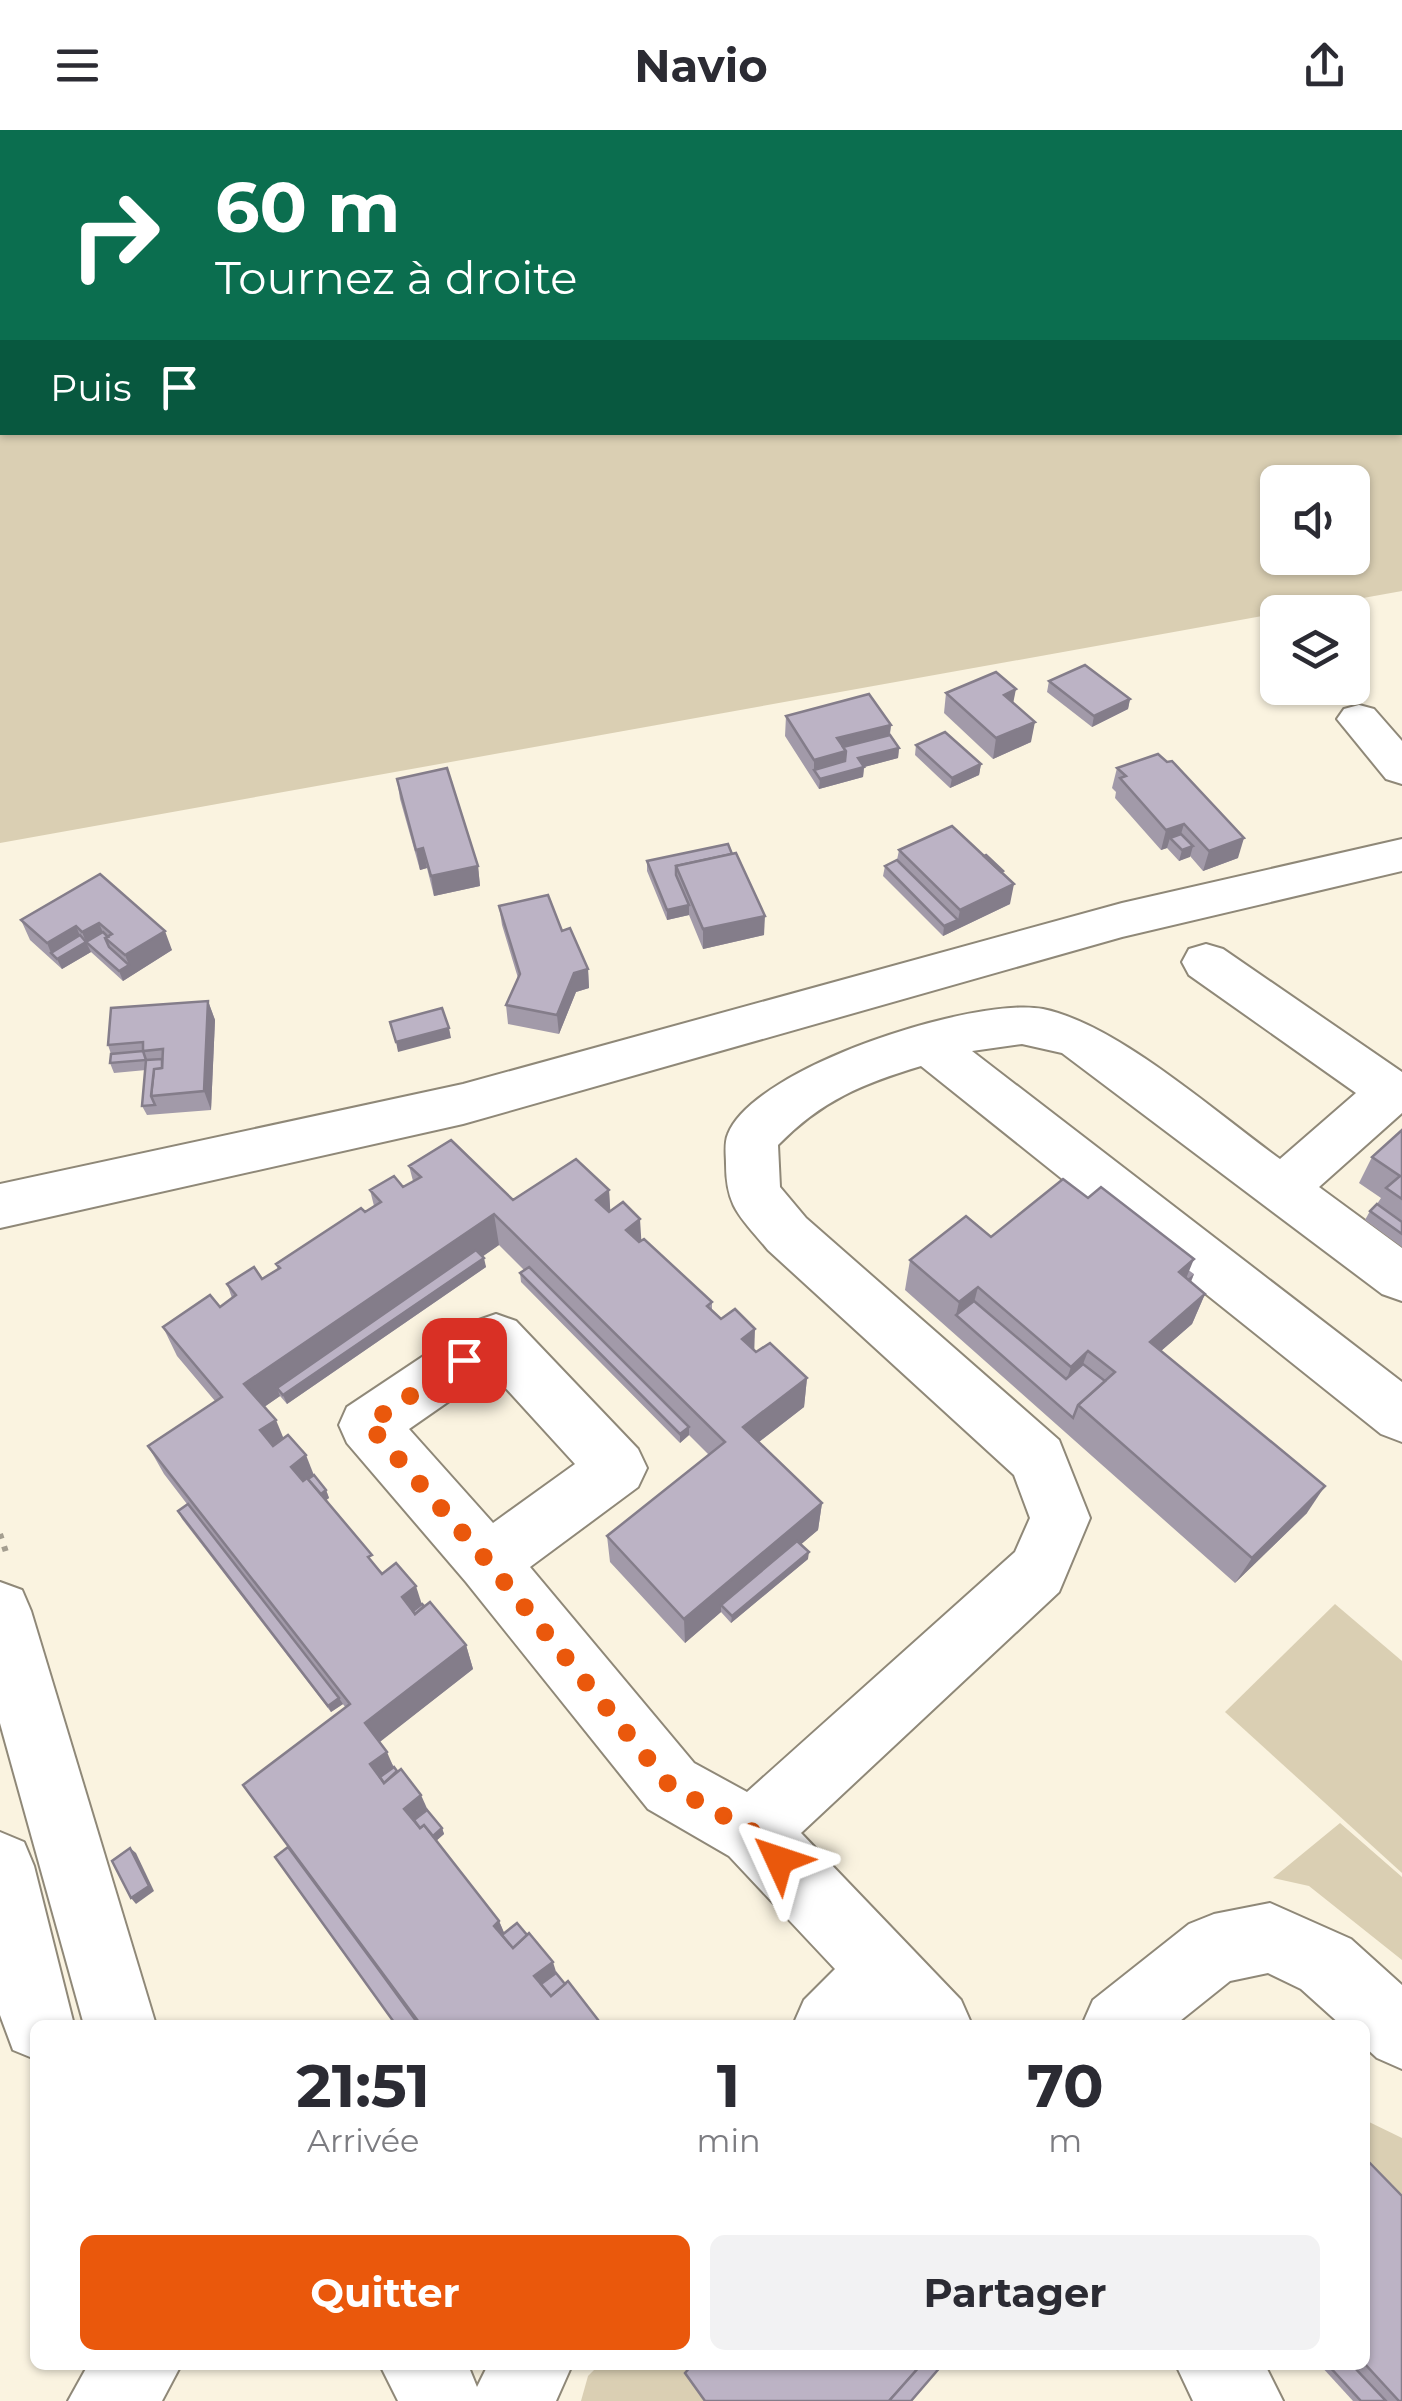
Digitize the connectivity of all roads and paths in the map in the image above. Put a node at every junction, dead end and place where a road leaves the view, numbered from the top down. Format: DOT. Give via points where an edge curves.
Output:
graph roads {
  1 [pos="995,130"];
  2 [pos="1010,130"];
  3 [pos="1359,718"];
  4 [pos="1402,770"];
  5 [pos="1402,855"];
  6 [pos="1206,962"];
  7 [pos="929,1045"];
  8 [pos="1282,1187"];
  9 [pos="0,1206"];
  10 [pos="1402,1278"];
  11 [pos="1402,1416"];
  12 [pos="488,1562"];
  13 [pos="0,1611"];
  14 [pos="753,1832"];
  15 [pos="0,1866"];
  16 [pos="884,1970"];
  17 [pos="37,2020"];
  18 [pos="119,2020"];
  19 [pos="834,2020"];
  20 [pos="931,2020"];
  21 [pos="1124,2020"];
  22 [pos="1402,2033"];
  23 [pos="96,2370"];
  24 [pos="137,2370"];
  25 [pos="423,2370"];
  26 [pos="530,2370"];
  27 [pos="1218,2370"];
  28 [pos="98,2401"];
  29 [pos="108,2401"];
  30 [pos="442,2401"];
  31 [pos="511,2401"];
  32 [pos="1243,2401"];
  1 -- 2 [label="path"];
  3 -- 4 [label="street"];
  5 -- 9 [label="street" via="1122,920 463,1104"];
  6 -- 8 [label="street" via="1392,1092"];
  7 -- 8 [label="street" via="993,1024 1048,1026 1080,1040"];
  7 -- 11 [label="street"];
  7 -- 14 [label="street" via="857,1066 791,1100 752,1138 753,1193 788,1234 1038,1459 1060,1518 1037,1572"];
  8 -- 10 [label="street"];
  12 -- 14 [label="street" via="670,1786"];
  13 -- 18 [label="street"];
  14 -- 16 [label="street"];
  15 -- 17 [label="street"];
  16 -- 19 [label="street"];
  16 -- 20 [label="street"];
  21 -- 22 [label="street" via="1214,1949 1270,1938 1326,1964"];
  23 -- 28 [label="street"];
  24 -- 29 [label="street"];
  25 -- 30 [label="street"];
  26 -- 31 [label="street"];
  27 -- 32 [label="street"];
}
